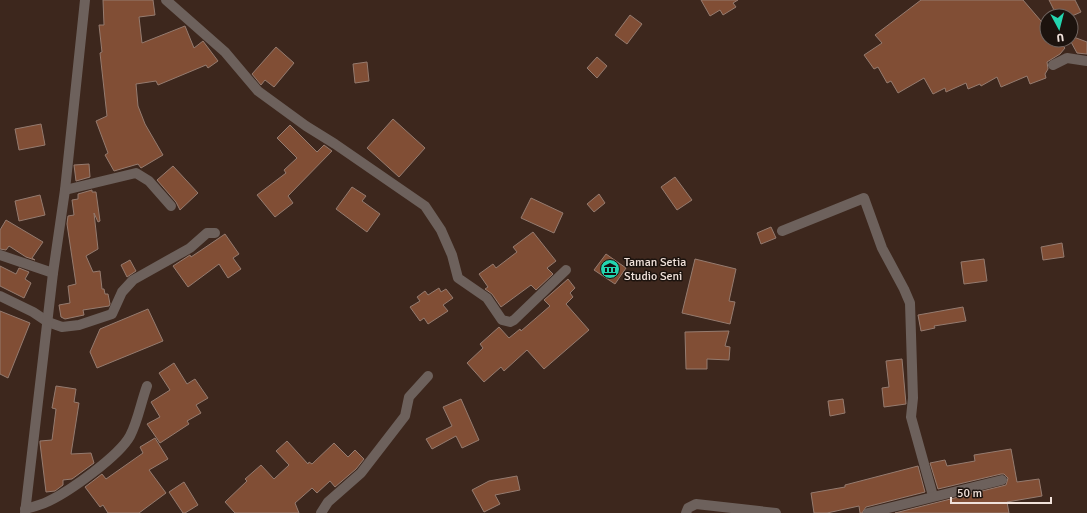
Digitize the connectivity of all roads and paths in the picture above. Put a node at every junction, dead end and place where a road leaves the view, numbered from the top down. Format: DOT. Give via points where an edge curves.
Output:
graph roads {
  1 [pos="85,0"];
  2 [pos="166,0"];
  3 [pos="1087,61"];
  4 [pos="1053,65"];
  5 [pos="66,190"];
  6 [pos="171,206"];
  7 [pos="782,231"];
  8 [pos="215,233"];
  9 [pos="0,255"];
  10 [pos="566,270"];
  11 [pos="53,273"];
  12 [pos="0,296"];
  13 [pos="48,322"];
  14 [pos="428,376"];
  15 [pos="147,386"];
  16 [pos="1002,480"];
  17 [pos="933,496"];
  18 [pos="25,511"];
  19 [pos="321,513"];
  20 [pos="686,513"];
  21 [pos="776,513"];
  22 [pos="868,513"];
  1 -- 5 [label="street"];
  2 -- 10 [label="street" via="225,52 258,91 425,206 441,230 452,255 458,278 486,298 502,320 514,320"];
  3 -- 4 [label="street" via="1067,58"];
  5 -- 6 [label="street" via="136,173 149,181"];
  5 -- 11 [label="street"];
  7 -- 17 [label="street" via="864,198 882,248 910,303 912,417"];
  8 -- 13 [label="street" via="207,234 190,248 133,280 122,292 112,314 67,328"];
  9 -- 11 [label="street"];
  11 -- 13 [label="street"];
  12 -- 13 [label="street"];
  13 -- 18 [label="street"];
  14 -- 19 [label="street" via="408,397 405,416 367,466 328,502"];
  15 -- 18 [label="street" via="134,427 125,444 99,467 61,494"];
  16 -- 17 [label="street"];
  17 -- 22 [label="street"];
  20 -- 21 [label="street" via="688,508 696,504"];
}
